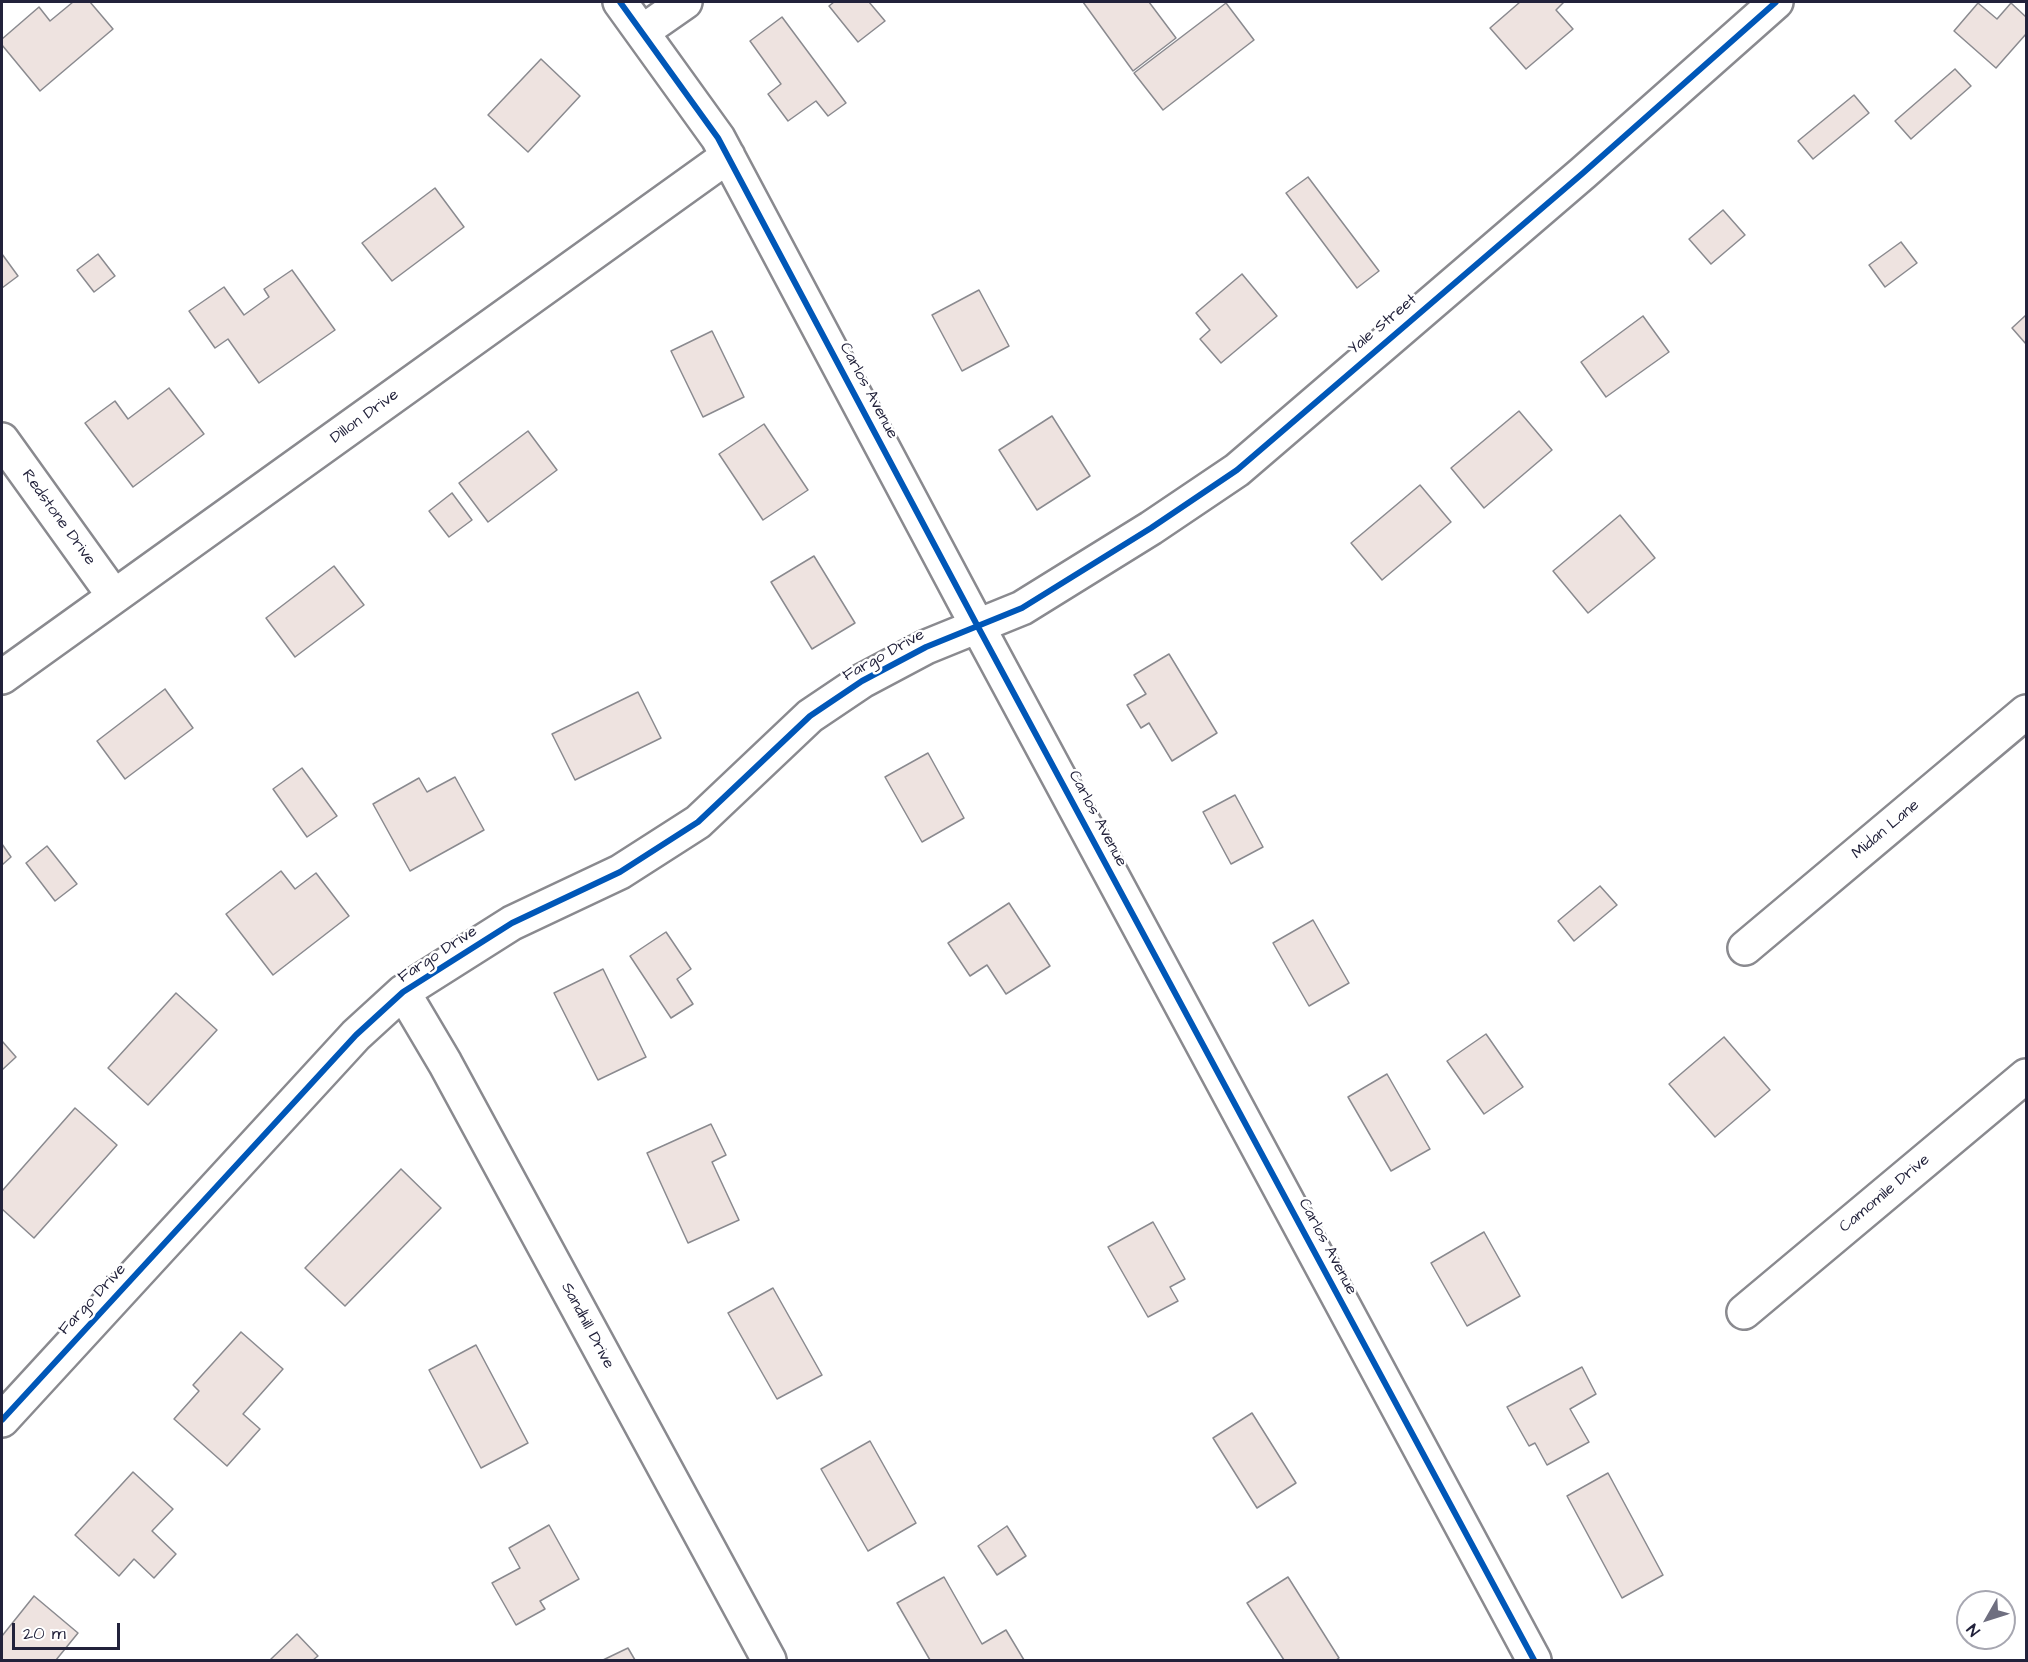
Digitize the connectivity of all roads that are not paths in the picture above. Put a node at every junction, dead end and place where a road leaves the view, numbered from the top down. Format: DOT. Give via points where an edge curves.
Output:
graph roads {
  1 [pos="620,2"];
  2 [pos="686,2"];
  3 [pos="1776,2"];
  4 [pos="642,32"];
  5 [pos="728,156"];
  6 [pos="2,440"];
  7 [pos="114,596"];
  8 [pos="977,625"];
  9 [pos="2,677"];
  10 [pos="2026,712"];
  11 [pos="1745,948"];
  12 [pos="403,992"];
  13 [pos="2026,1076"];
  14 [pos="1744,1312"];
  15 [pos="2,1420"];
  16 [pos="769,1660"];
  17 [pos="1534,1660"];
  1 -- 4 [label="street, Carlos Avenue"];
  2 -- 4 [label="street"];
  3 -- 8 [label="street, Yale Street" via="1236,470 1022,608"];
  4 -- 5 [label="street, Carlos Avenue"];
  5 -- 7 [label="street, Dillon Drive"];
  5 -- 8 [label="street, Carlos Avenue"];
  6 -- 7 [label="street, Redstone Drive"];
  7 -- 9 [label="street, Dillon Drive"];
  8 -- 12 [label="street, Fargo Drive" via="861,681 810,716 698,822 630,866 512,923"];
  8 -- 17 [label="street, Carlos Avenue"];
  10 -- 11 [label="street, Midan Lane"];
  12 -- 15 [label="street, Fargo Drive" via="356,1035"];
  12 -- 16 [label="street, Sandhill Drive"];
  13 -- 14 [label="street, Camomile Drive"];
}
